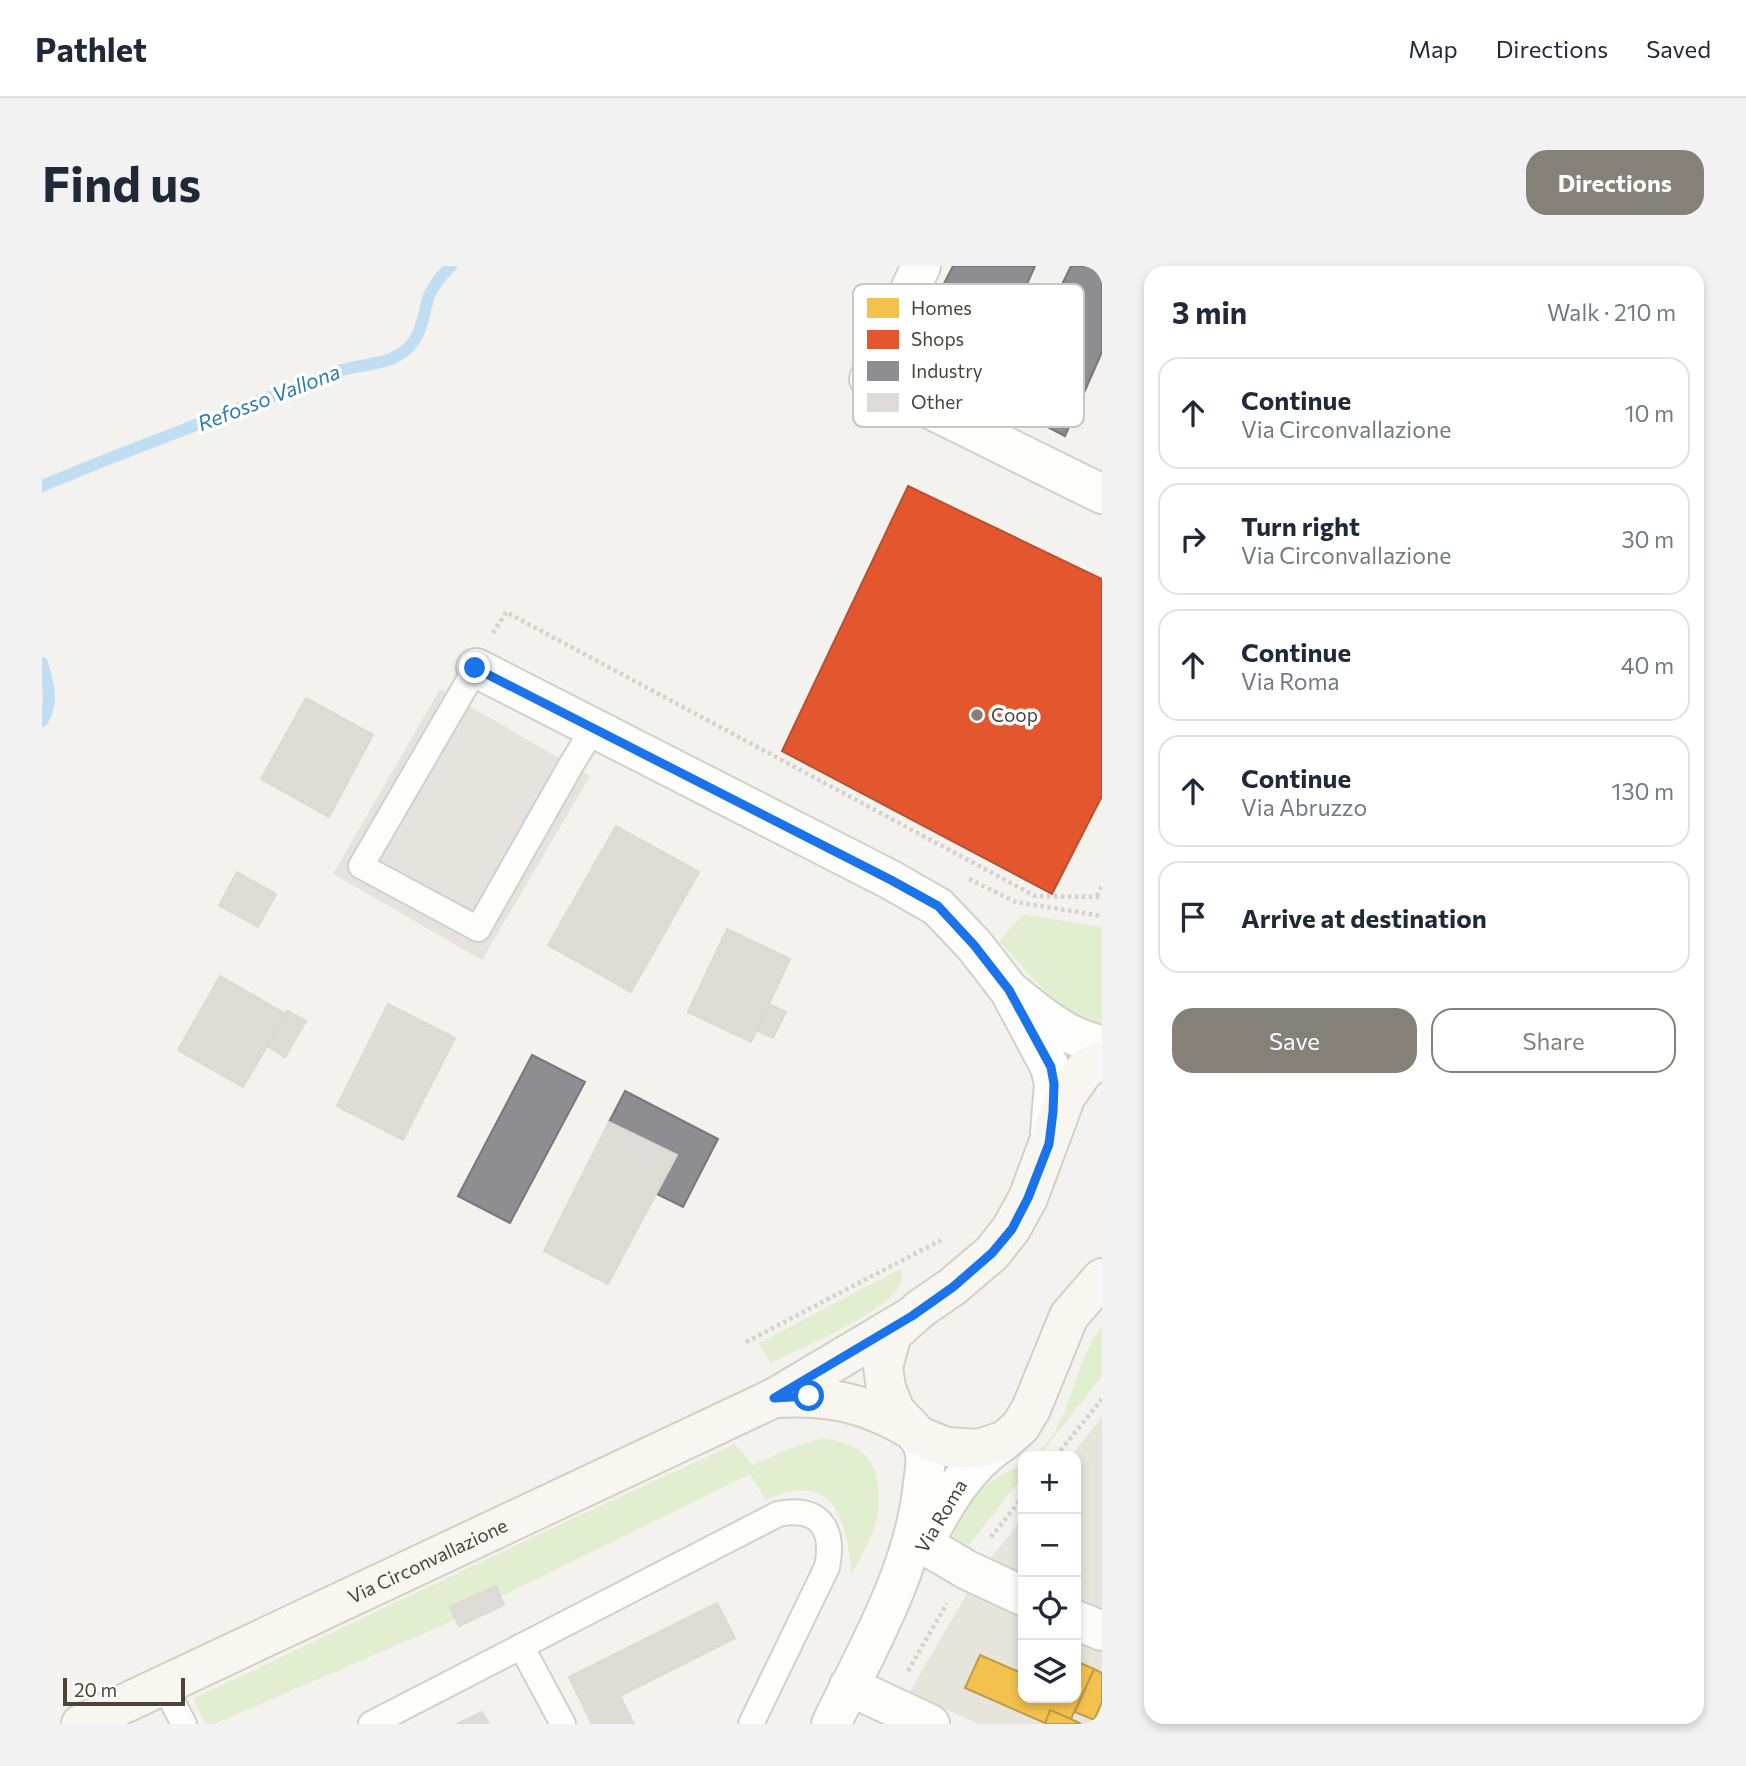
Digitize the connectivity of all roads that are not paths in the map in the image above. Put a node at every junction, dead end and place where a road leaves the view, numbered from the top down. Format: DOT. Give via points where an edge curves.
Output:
graph roads {
  1 [pos="921,266"];
  2 [pos="913,284"];
  3 [pos="965,427"];
  4 [pos="1102,495"];
  5 [pos="475,668"];
  6 [pos="593,729"];
  7 [pos="1009,990"];
  8 [pos="1102,1045"];
  9 [pos="1102,1060"];
  10 [pos="1049,1144"];
  11 [pos="1102,1278"];
  12 [pos="912,1316"];
  13 [pos="774,1398"];
  14 [pos="914,1432"];
  15 [pos="1005,1440"];
  16 [pos="923,1544"];
  17 [pos="1018,1594"];
  18 [pos="890,1602"];
  19 [pos="1081,1622"];
  20 [pos="1102,1632"];
  21 [pos="522,1646"];
  22 [pos="163,1684"];
  23 [pos="849,1686"];
  24 [pos="81,1724"];
  25 [pos="184,1724"];
  26 [pos="371,1724"];
  27 [pos="563,1724"];
  28 [pos="751,1724"];
  29 [pos="831,1724"];
  30 [pos="930,1724"];
  1 -- 2 [label="street"];
  3 -- 4 [label="street"];
  5 -- 6 [label="street"];
  5 -- 6 [label="lane" via="360,866 478,929"];
  6 -- 7 [label="street" via="938,906"];
  7 -- 8 [label="street" via="1052,1025"];
  7 -- 10 [label="street" via="1051,1067"];
  9 -- 10 [label="main road, Via Roma" via="1085,1069 1066,1096"];
  10 -- 12 [label="main road, Via Roma" via="1012,1229 992,1253"];
  11 -- 15 [label="main road, Via Roma" via="1069,1316 1031,1409"];
  12 -- 13 [label="main road, Via Circonvallazione"];
  12 -- 14 [label="main road, Via Roma" via="892,1335 883,1367 895,1411"];
  13 -- 14 [label="main road, Via Circonvallazione" via="809,1396 863,1406"];
  13 -- 22 [label="main road, Via Circonvallazione"];
  14 -- 15 [label="main road, Via Roma" via="946,1447 979,1449"];
  14 -- 18 [label="street, Via Roma" via="923,1444 925,1462 921,1501"];
  15 -- 16 [label="street, Via Roma" via="972,1466"];
  16 -- 17 [label="street"];
  16 -- 18 [label="street, Via Roma"];
  18 -- 23 [label="street, Via Roma"];
  19 -- 20 [label="street"];
  21 -- 26 [label="lane"];
  21 -- 27 [label="lane"];
  21 -- 28 [label="lane" via="778,1514 803,1512 825,1527 830,1544 827,1567"];
  22 -- 24 [label="main road, Via Circonvallazione"];
  22 -- 25 [label="lane"];
  23 -- 29 [label="street, Via Roma"];
  23 -- 30 [label="street"];
}
